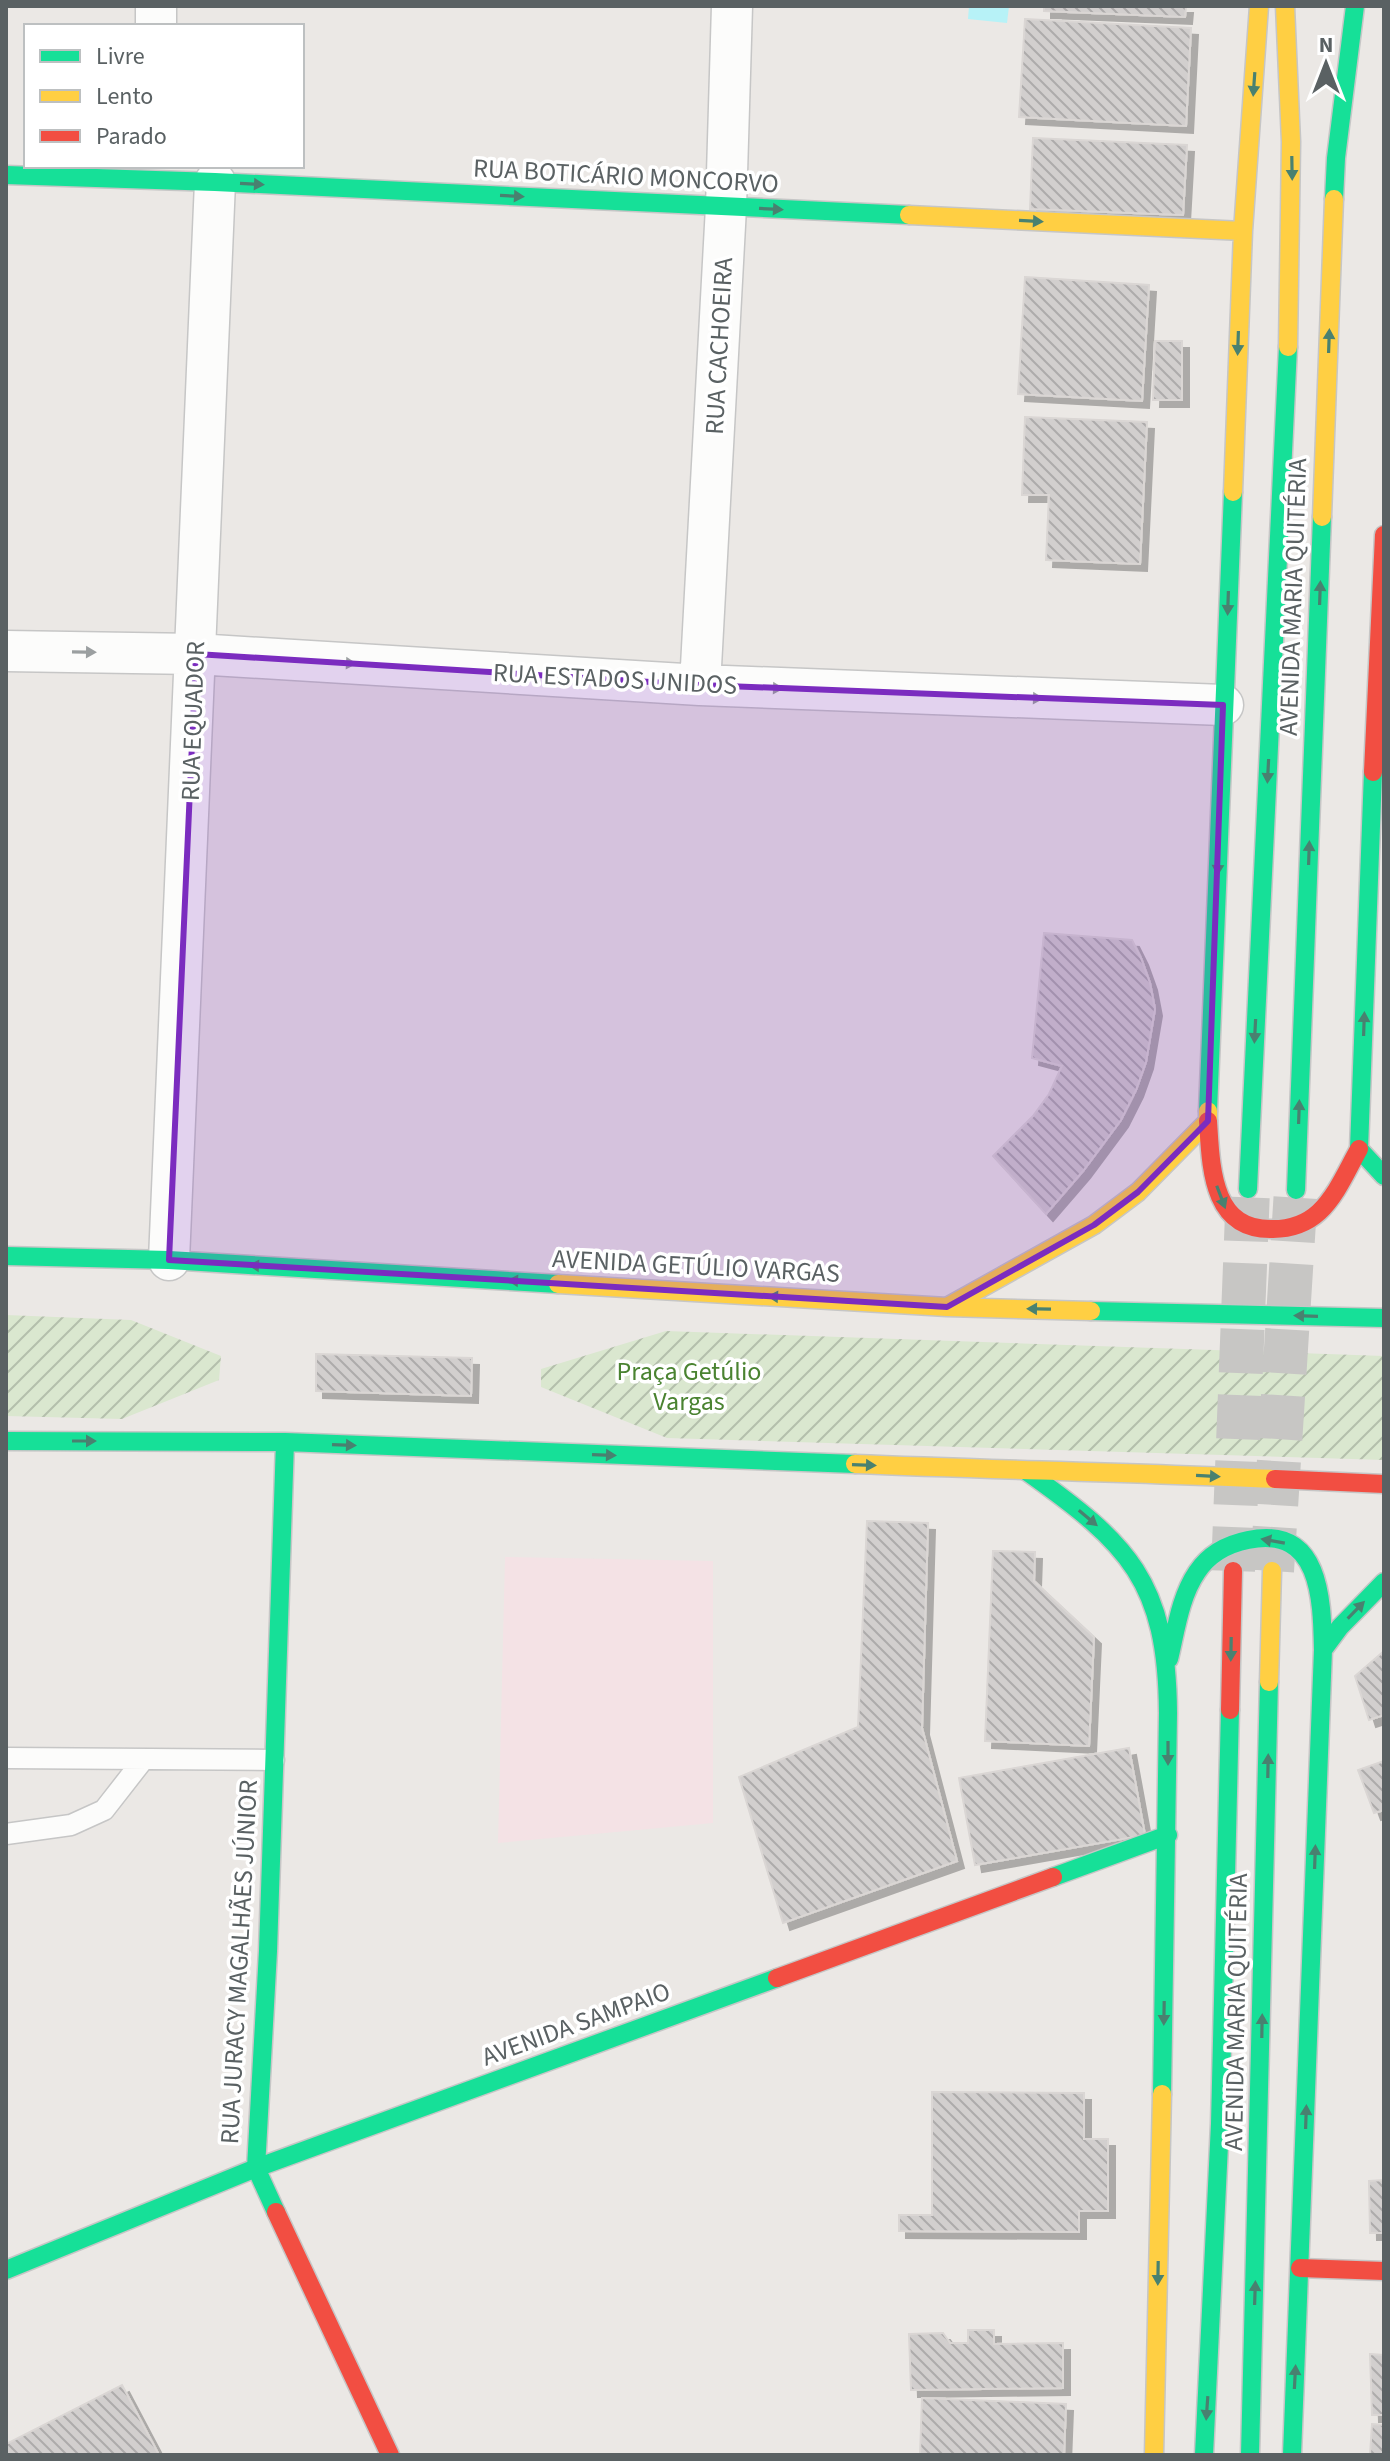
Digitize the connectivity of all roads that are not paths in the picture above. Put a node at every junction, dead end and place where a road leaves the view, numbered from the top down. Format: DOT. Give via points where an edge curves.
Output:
graph roads {
  1 [pos="732,6"];
  2 [pos="1259,6"];
  3 [pos="1285,6"];
  4 [pos="1355,6"];
  5 [pos="152,173"];
  6 [pos="6,175"];
  7 [pos="215,182"];
  8 [pos="726,207"];
  9 [pos="1243,231"];
  10 [pos="1384,535"];
  11 [pos="6,651"];
  12 [pos="196,654"];
  13 [pos="700,685"];
  14 [pos="1223,705"];
  15 [pos="1379,736"];
  16 [pos="1208,1121"];
  17 [pos="1359,1149"];
  18 [pos="1384,1176"];
  19 [pos="1248,1189"];
  20 [pos="1296,1190"];
  21 [pos="6,1256"];
  22 [pos="169,1260"];
  23 [pos="947,1307"];
  24 [pos="1384,1318"];
  25 [pos="6,1441"];
  26 [pos="285,1442"];
  27 [pos="1026,1471"];
  28 [pos="1384,1484"];
  29 [pos="1233,1571"];
  30 [pos="1272,1571"];
  31 [pos="1384,1582"];
  32 [pos="1323,1650"];
  33 [pos="1168,1665"];
  34 [pos="6,1758"];
  35 [pos="143,1760"];
  36 [pos="274,1760"];
  37 [pos="6,1834"];
  38 [pos="1168,1835"];
  39 [pos="256,2168"];
  40 [pos="1300,2268"];
  41 [pos="6,2270"];
  42 [pos="1384,2271"];
  43 [pos="390,2455"];
  44 [pos="1154,2455"];
  45 [pos="1204,2455"];
  46 [pos="1250,2455"];
  47 [pos="1292,2455"];
  1 -- 8 [label="street, RUA CACHOEIRA"];
  2 -- 9 [label="main road, one-way"];
  3 -- 19 [label="main road, AVENIDA MARIA QUITÉRIA, one-way" via="1292,189"];
  20 -- 4 [label="main road, AVENIDA MARIA QUITÉRIA, one-way" via="1336,158"];
  5 -- 6 [label="main road, RUA BOTICÁRIO MONCORVO"];
  5 -- 7 [label="main road, RUA BOTICÁRIO MONCORVO"];
  7 -- 8 [label="main road, RUA BOTICÁRIO MONCORVO, one-way"];
  7 -- 12 [label="street, RUA EQUADOR"];
  8 -- 9 [label="main road, RUA BOTICÁRIO MONCORVO, one-way"];
  8 -- 13 [label="street, RUA CACHOEIRA"];
  9 -- 14 [label="main road, one-way"];
  10 -- 15 [label="main road"];
  11 -- 12 [label="street, RUA ESTADOS UNIDOS, one-way"];
  12 -- 13 [label="street, RUA ESTADOS UNIDOS, one-way"];
  12 -- 22 [label="street, RUA EQUADOR"];
  13 -- 14 [label="street, RUA ESTADOS UNIDOS, one-way"];
  14 -- 16 [label="main road, one-way"];
  17 -- 15 [label="main road, one-way"];
  16 -- 17 [label="main road, one-way" via="1219,1199 1228,1214 1252,1228 1291,1227 1311,1218 1329,1200"];
  16 -- 23 [label="main road" via="1138,1192 1094,1225"];
  17 -- 18 [label="main road"];
  21 -- 22 [label="main road, AVENIDA GETÚLIO VARGAS"];
  23 -- 22 [label="main road, AVENIDA GETÚLIO VARGAS, one-way"];
  24 -- 23 [label="main road, AVENIDA GETÚLIO VARGAS, one-way"];
  25 -- 26 [label="main road, one-way"];
  26 -- 27 [label="main road, one-way"];
  26 -- 36 [label="main road, RUA JURACY MAGALHÃES JÚNIOR"];
  27 -- 28 [label="main road, one-way"];
  27 -- 33 [label="main road, one-way" via="1102,1530 1130,1562 1159,1620"];
  29 -- 45 [label="main road, AVENIDA MARIA QUITÉRIA, one-way" via="1218,2164"];
  46 -- 30 [label="main road, AVENIDA MARIA QUITÉRIA, one-way"];
  32 -- 31 [label="main road, one-way"];
  32 -- 33 [label="main road, one-way" via="1319,1581 1307,1557 1287,1543 1257,1538 1216,1553 1199,1569 1183,1605"];
  40 -- 32 [label="main road, one-way"];
  33 -- 38 [label="main road, one-way"];
  34 -- 35 [label="lane"];
  35 -- 36 [label="lane"];
  35 -- 37 [label="lane" via="104,1810 71,1825"];
  36 -- 39 [label="main road, RUA JURACY MAGALHÃES JÚNIOR"];
  38 -- 39 [label="main road, AVENIDA SAMPAIO"];
  38 -- 44 [label="main road, one-way"];
  39 -- 41 [label="main road, AVENIDA SAMPAIO"];
  39 -- 43 [label="main road, RUA JURACY MAGALHÃES JÚNIOR"];
  40 -- 42 [label="main road"];
  47 -- 40 [label="main road, one-way"];
}
